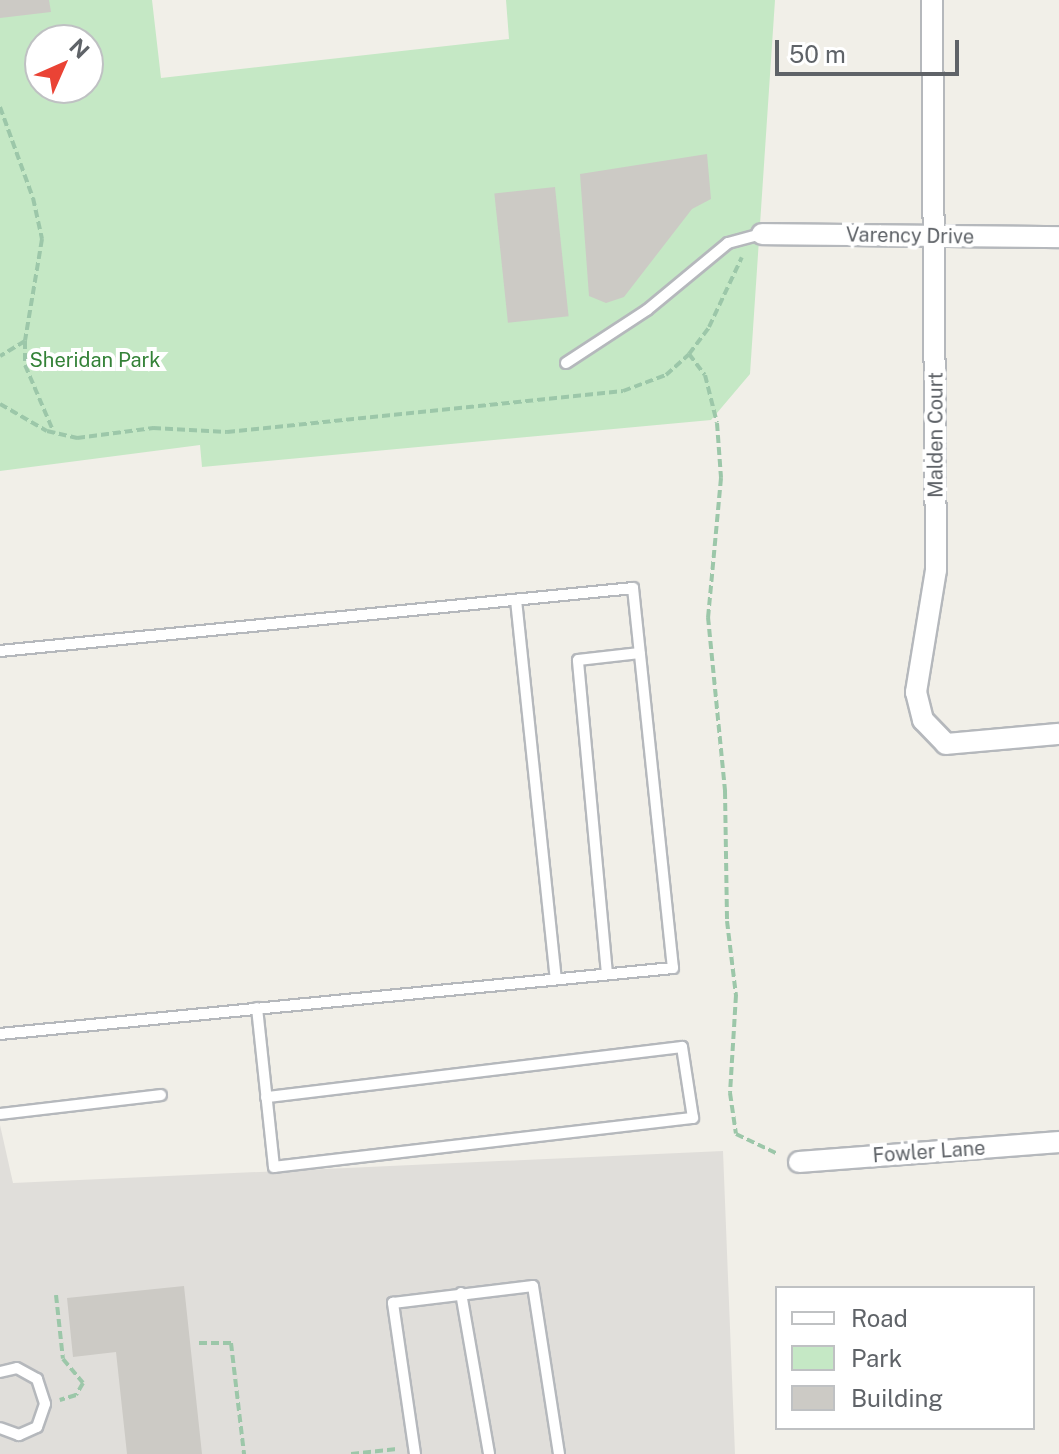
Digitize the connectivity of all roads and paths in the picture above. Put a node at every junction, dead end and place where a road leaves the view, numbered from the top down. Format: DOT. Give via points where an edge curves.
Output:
graph roads {
  1 [pos="932,0"];
  2 [pos="0,107"];
  3 [pos="762,234"];
  4 [pos="936,236"];
  5 [pos="1059,237"];
  6 [pos="25,341"];
  7 [pos="689,354"];
  8 [pos="0,356"];
  9 [pos="566,363"];
  10 [pos="0,404"];
  11 [pos="54,433"];
  12 [pos="516,600"];
  13 [pos="0,651"];
  14 [pos="640,653"];
  15 [pos="1059,734"];
  16 [pos="607,974"];
  17 [pos="556,979"];
  18 [pos="257,1008"];
  19 [pos="0,1034"];
  20 [pos="161,1095"];
  21 [pos="266,1097"];
  22 [pos="0,1114"];
  23 [pos="1059,1142"];
  24 [pos="799,1162"];
  25 [pos="461,1293"];
  26 [pos="56,1295"];
  27 [pos="199,1343"];
  28 [pos="0,1372"];
  29 [pos="45,1404"];
  30 [pos="0,1428"];
  31 [pos="415,1451"];
  32 [pos="244,1454"];
  33 [pos="351,1454"];
  34 [pos="489,1454"];
  35 [pos="559,1454"];
  1 -- 4 [label="street, Malden Court"];
  2 -- 6 [label="path" via="42,239"];
  3 -- 4 [label="street, Varency Drive"];
  3 -- 7 [label="path" via="738,262 709,327"];
  3 -- 9 [label="lane" via="728,243 647,310"];
  4 -- 5 [label="street, Varency Drive"];
  4 -- 15 [label="street, Malden Court" via="936,570 916,692 923,720 946,744"];
  6 -- 8 [label="path"];
  6 -- 11 [label="path" via="25,365"];
  7 -- 11 [label="path" via="666,375 623,391 227,432 153,428 77,438"];
  7 -- 24 [label="path" via="705,375 717,423 721,478 708,617 725,791 727,921 736,995 730,1093 736,1134"];
  10 -- 11 [label="path"];
  12 -- 13 [label="lane"];
  12 -- 14 [label="lane" via="633,588"];
  12 -- 17 [label="lane"];
  14 -- 16 [label="lane" via="578,660"];
  14 -- 16 [label="lane" via="673,968"];
  16 -- 17 [label="lane"];
  17 -- 18 [label="lane"];
  18 -- 19 [label="lane"];
  18 -- 21 [label="lane"];
  20 -- 22 [label="lane"];
  21 -- 21 [label="lane" via="274,1167 693,1118 682,1047"];
  23 -- 24 [label="street, Fowler Lane"];
  25 -- 31 [label="lane" via="393,1303"];
  25 -- 34 [label="lane"];
  25 -- 35 [label="lane" via="533,1286"];
  26 -- 29 [label="path" via="63,1359 83,1383 76,1395"];
  27 -- 32 [label="path" via="231,1343"];
  28 -- 29 [label="lane" via="17,1368 37,1379"];
  29 -- 30 [label="lane" via="37,1427 19,1435"];
  31 -- 33 [label="path"];
}
